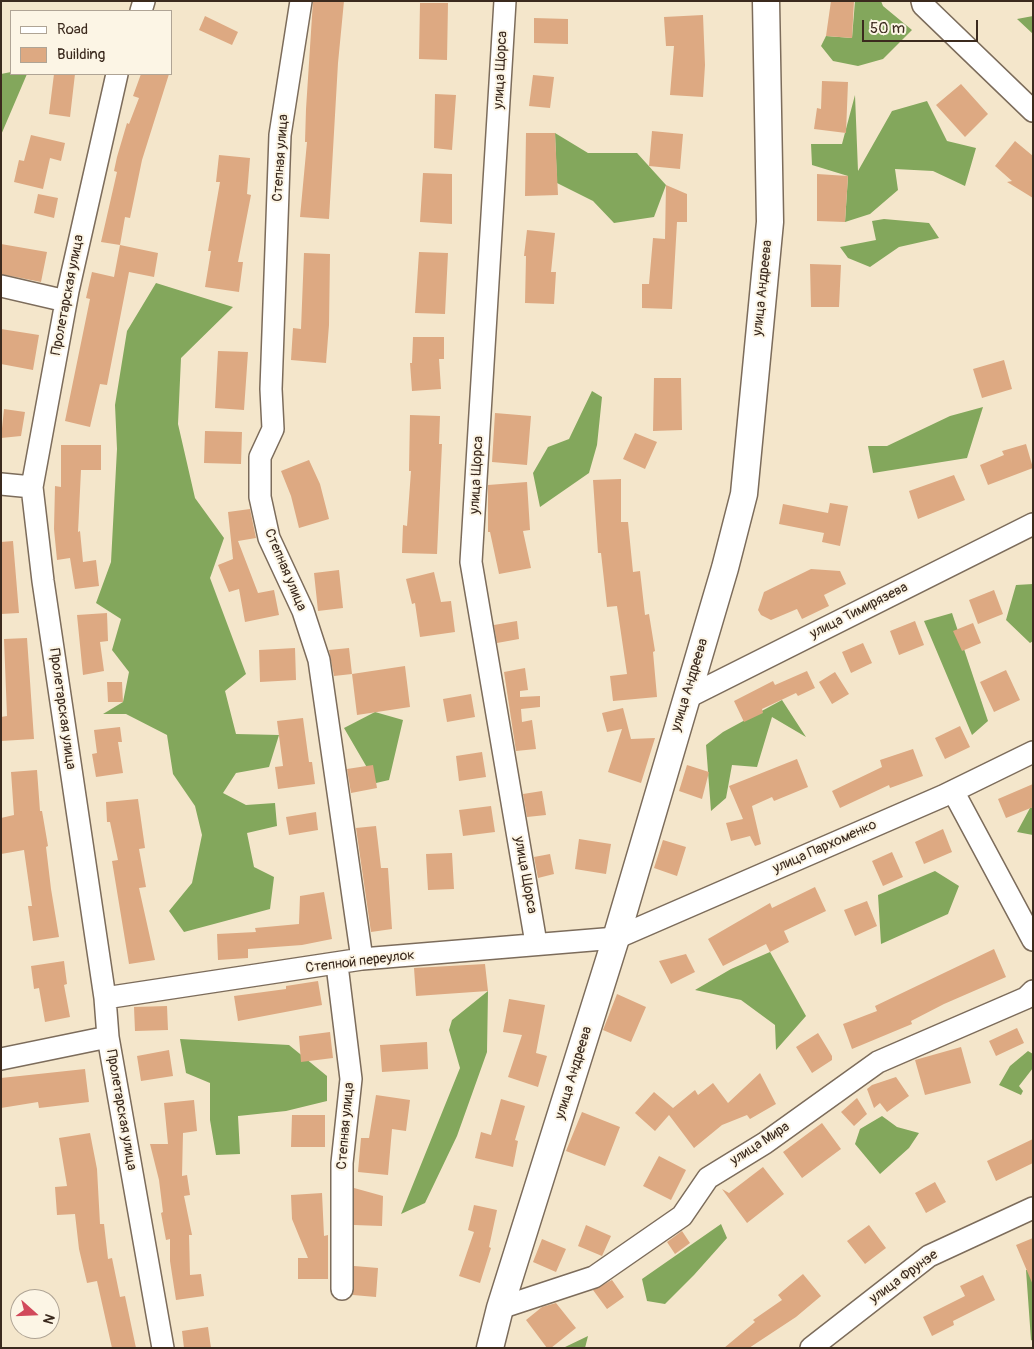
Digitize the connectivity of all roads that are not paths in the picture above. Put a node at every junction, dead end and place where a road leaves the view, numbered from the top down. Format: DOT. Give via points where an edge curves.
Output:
graph roads {
  1 [pos="301,1"];
  2 [pos="505,1"];
  3 [pos="766,1"];
  4 [pos="922,1"];
  5 [pos="117,75"];
  6 [pos="1033,111"];
  7 [pos="1,286"];
  8 [pos="66,301"];
  9 [pos="1,484"];
  10 [pos="32,486"];
  11 [pos="1033,524"];
  12 [pos="686,698"];
  13 [pos="1033,752"];
  14 [pos="953,791"];
  15 [pos="616,938"];
  16 [pos="1033,940"];
  17 [pos="536,943"];
  18 [pos="362,959"];
  19 [pos="337,965"];
  20 [pos="1033,991"];
  21 [pos="105,998"];
  22 [pos="108,1037"];
  23 [pos="1,1059"];
  24 [pos="1033,1208"];
  25 [pos="342,1289"];
  26 [pos="500,1308"];
  27 [pos="163,1348"];
  28 [pos="490,1348"];
  29 [pos="811,1348"];
  1 -- 18 [label="street, Степная улица" via="280,136 271,389 273,429 260,457 260,498 268,538 303,610 319,660"];
  2 -- 17 [label="street, улица Щорса" via="472,562"];
  3 -- 12 [label="main road, улица Андреева" via="770,222 744,494"];
  4 -- 6 [label="street"];
  5 -- 8 [label="street, Пролетарская улица"];
  7 -- 8 [label="street"];
  8 -- 10 [label="street, Пролетарская улица"];
  9 -- 10 [label="street"];
  10 -- 21 [label="street, Пролетарская улица"];
  11 -- 12 [label="street, улица Тимирязева"];
  12 -- 15 [label="main road, улица Андреева"];
  13 -- 14 [label="street, улица Пархоменко"];
  14 -- 15 [label="street, улица Пархоменко"];
  14 -- 16 [label="street"];
  15 -- 17 [label="street, Степной переулок"];
  15 -- 26 [label="main road, улица Андреева"];
  17 -- 18 [label="street, Степной переулок"];
  18 -- 19 [label="street, Степной переулок"];
  19 -- 21 [label="street, Степной переулок"];
  19 -- 25 [label="street, Степная улица" via="351,1079 342,1162"];
  20 -- 26 [label="street, улица Мира" via="1026,998 878,1062 765,1143 708,1178 682,1216 594,1277"];
  21 -- 22 [label="street, Пролетарская улица"];
  22 -- 23 [label="street"];
  22 -- 27 [label="street, Пролетарская улица"];
  24 -- 29 [label="street, улица Фрунзе" via="929,1256"];
  26 -- 28 [label="main road, улица Андреева"];
}
